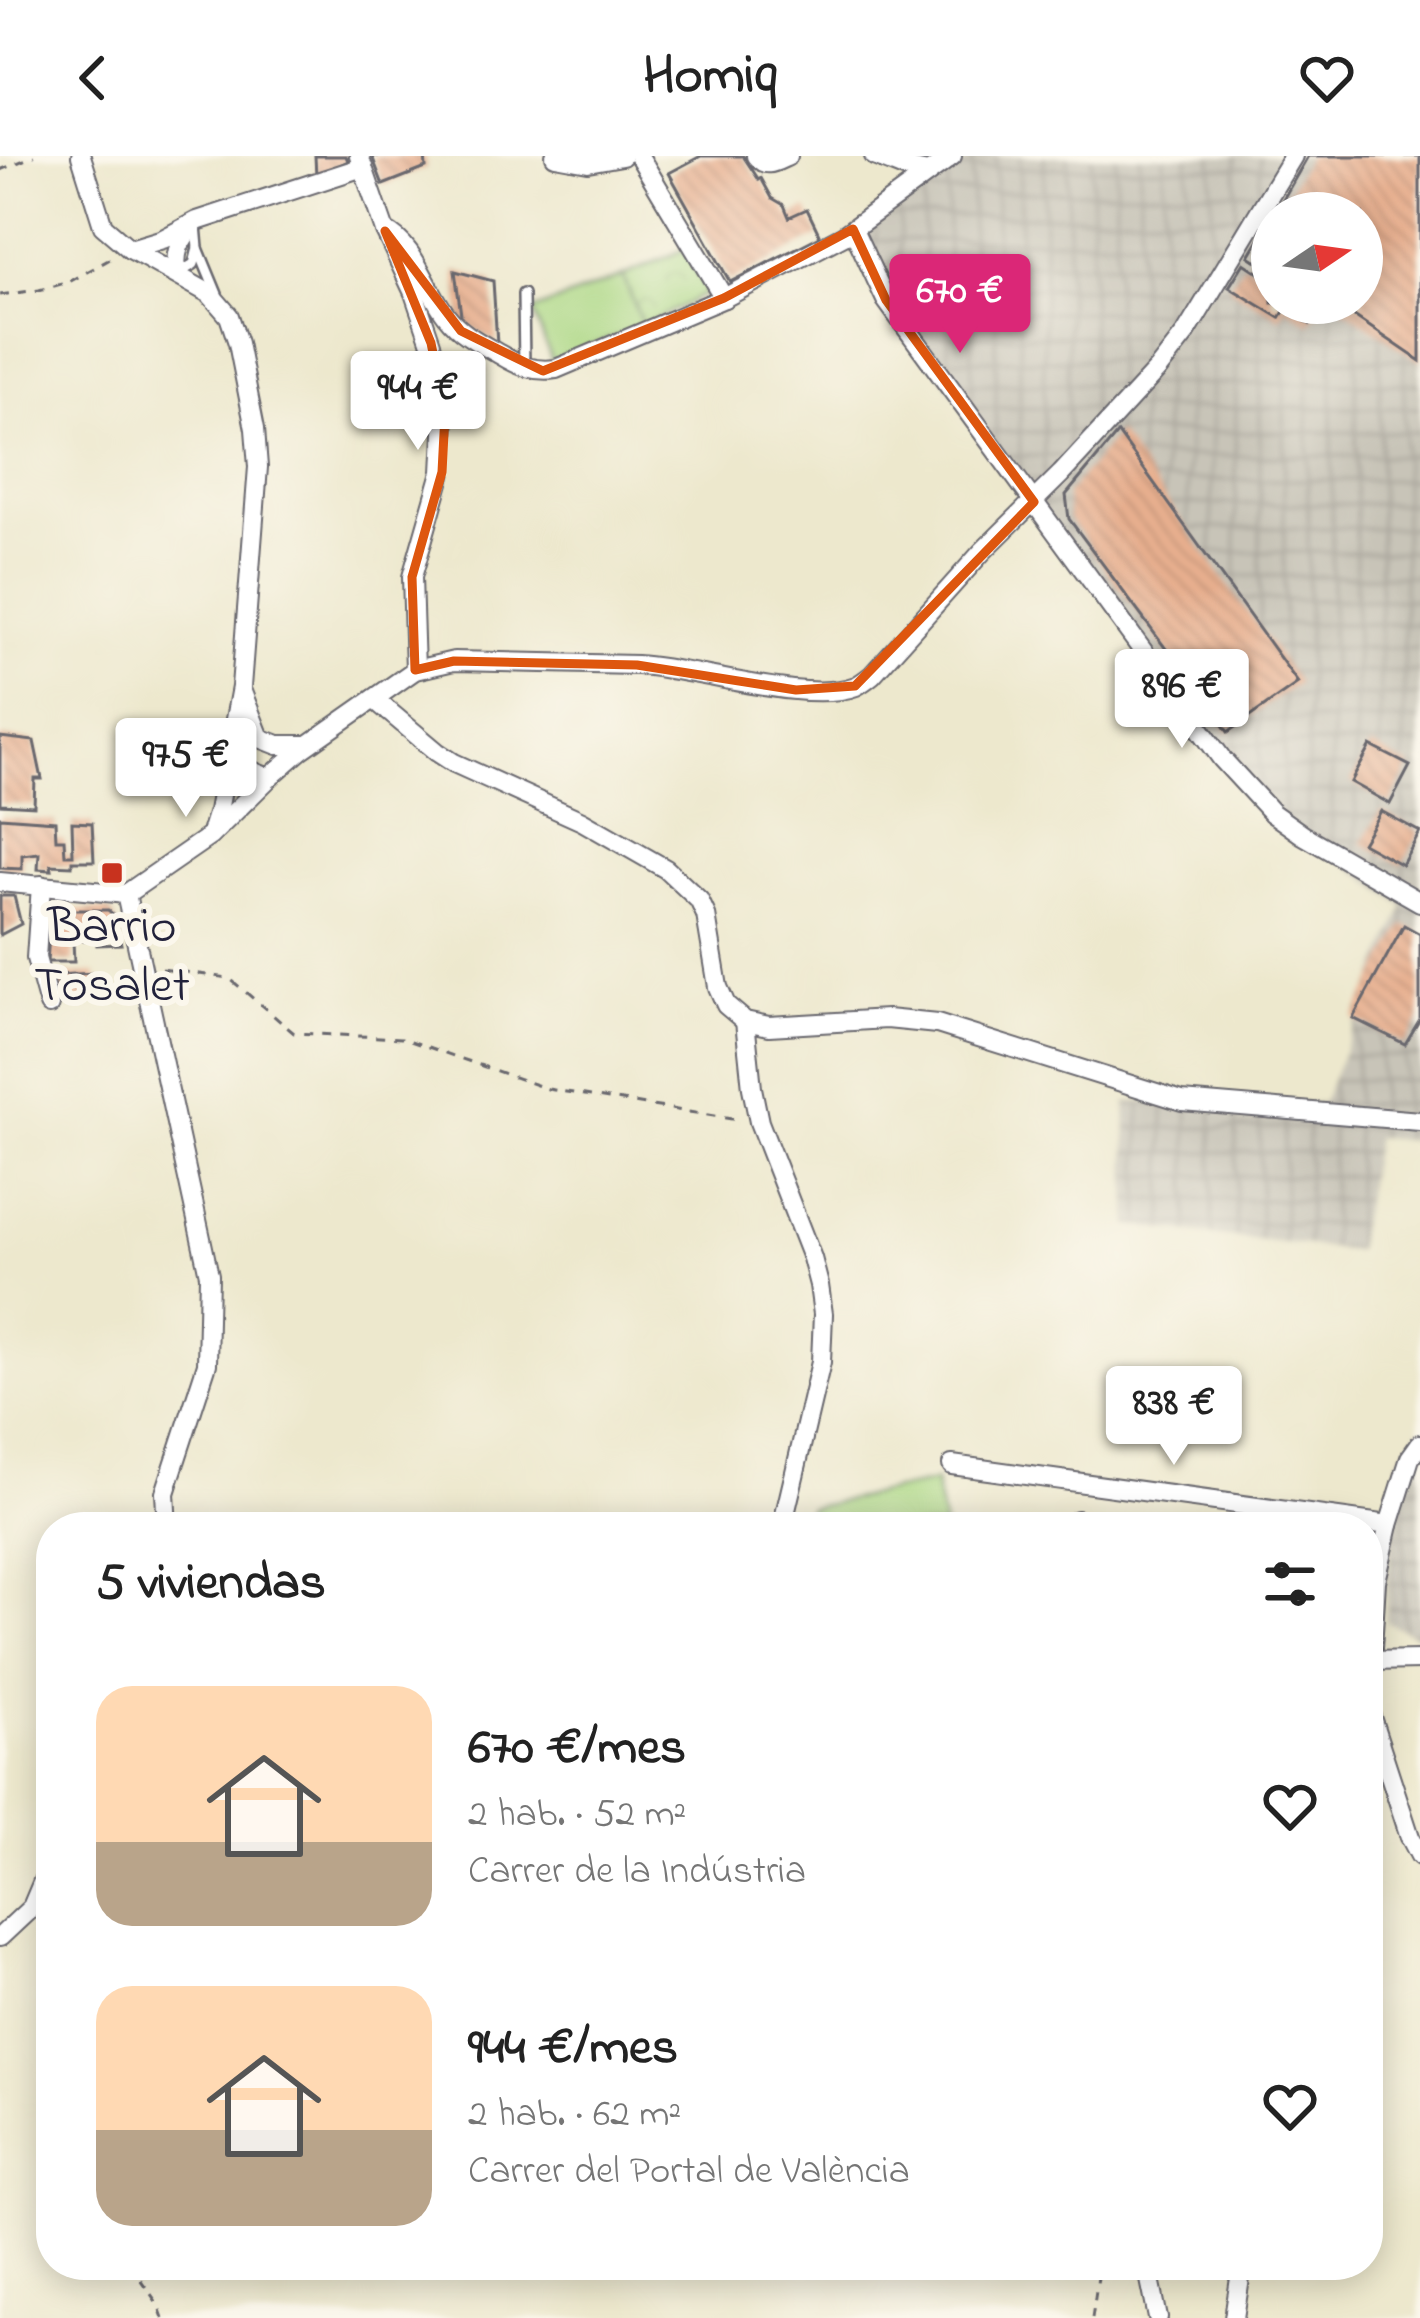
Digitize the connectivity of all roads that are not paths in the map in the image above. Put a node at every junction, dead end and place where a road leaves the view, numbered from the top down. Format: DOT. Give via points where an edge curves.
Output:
graph roads {
  1 [pos="81,156"];
  2 [pos="555,156"];
  3 [pos="622,156"];
  4 [pos="639,156"];
  5 [pos="756,156"];
  6 [pos="788,156"];
  7 [pos="874,156"];
  8 [pos="952,156"];
  9 [pos="1293,156"];
  10 [pos="361,162"];
  11 [pos="928,173"];
  12 [pos="196,221"];
  13 [pos="853,229"];
  14 [pos="385,231"];
  15 [pos="198,248"];
  16 [pos="130,249"];
  17 [pos="177,274"];
  18 [pos="523,294"];
  19 [pos="724,298"];
  20 [pos="221,304"];
  21 [pos="524,367"];
  22 [pos="1034,502"];
  23 [pos="415,670"];
  24 [pos="241,687"];
  25 [pos="374,699"];
  26 [pos="230,734"];
  27 [pos="260,738"];
  28 [pos="308,745"];
  29 [pos="270,776"];
  30 [pos="210,836"];
  31 [pos="0,881"];
  32 [pos="41,885"];
  33 [pos="126,894"];
  34 [pos="1420,902"];
  35 [pos="49,1005"];
  36 [pos="745,1021"];
  37 [pos="1420,1121"];
  38 [pos="1417,1457"];
  39 [pos="952,1466"];
  40 [pos="166,1512"];
  41 [pos="786,1512"];
  42 [pos="1293,1512"];
  43 [pos="1383,1524"];
  44 [pos="1389,1525"];
  45 [pos="1383,1545"];
  46 [pos="1420,1660"];
  47 [pos="1383,1661"];
  48 [pos="1383,1756"];
  49 [pos="1420,1856"];
  50 [pos="36,1898"];
  51 [pos="0,1937"];
  52 [pos="1151,2280"];
  53 [pos="1240,2280"];
  54 [pos="1158,2318"];
  55 [pos="1234,2318"];
  1 -- 16 [label="street" via="103,226"];
  2 -- 3 [label="street"];
  4 -- 19 [label="street"];
  5 -- 6 [label="street" via="764,164"];
  7 -- 11 [label="street"];
  8 -- 11 [label="street"];
  9 -- 22 [label="street" via="1186,333"];
  10 -- 12 [label="street"];
  10 -- 14 [label="street"];
  11 -- 13 [label="street"];
  12 -- 15 [label="lane"];
  12 -- 16 [label="street"];
  12 -- 17 [label="street" via="176,251"];
  13 -- 19 [label="street"];
  13 -- 22 [label="street" via="886,300"];
  14 -- 21 [label="street" via="401,242 461,331"];
  14 -- 23 [label="street" via="431,343 445,414 442,472 412,577"];
  15 -- 17 [label="lane" via="194,264"];
  15 -- 20 [label="lane"];
  16 -- 17 [label="street"];
  17 -- 20 [label="street"];
  18 -- 21 [label="lane"];
  19 -- 21 [label="street" via="568,366"];
  20 -- 24 [label="street" via="234,328 258,451"];
  22 -- 23 [label="street" via="855,686 796,691 637,665 454,661"];
  22 -- 34 [label="street" via="1222,759 1272,813"];
  23 -- 25 [label="street"];
  24 -- 26 [label="street"];
  24 -- 27 [label="street"];
  25 -- 28 [label="street"];
  25 -- 36 [label="street" via="454,763 666,869 699,900 718,987"];
  26 -- 29 [label="street" via="244,764"];
  26 -- 30 [label="street"];
  27 -- 28 [label="street"];
  27 -- 29 [label="street"];
  28 -- 29 [label="street"];
  29 -- 30 [label="street"];
  30 -- 33 [label="street"];
  31 -- 32 [label="street"];
  32 -- 33 [label="street"];
  32 -- 35 [label="street" via="36,958"];
  33 -- 40 [label="street" via="208,1275 207,1364 165,1493"];
  36 -- 37 [label="street" via="937,1024 1182,1101"];
  36 -- 41 [label="street" via="759,1122 812,1258 823,1314 821,1362"];
  38 -- 44 [label="street"];
  39 -- 42 [label="street"];
  43 -- 44 [label="street"];
  44 -- 45 [label="street"];
  46 -- 47 [label="street"];
  48 -- 49 [label="street"];
  50 -- 51 [label="street"];
  52 -- 54 [label="street"];
  53 -- 55 [label="street"];
}
